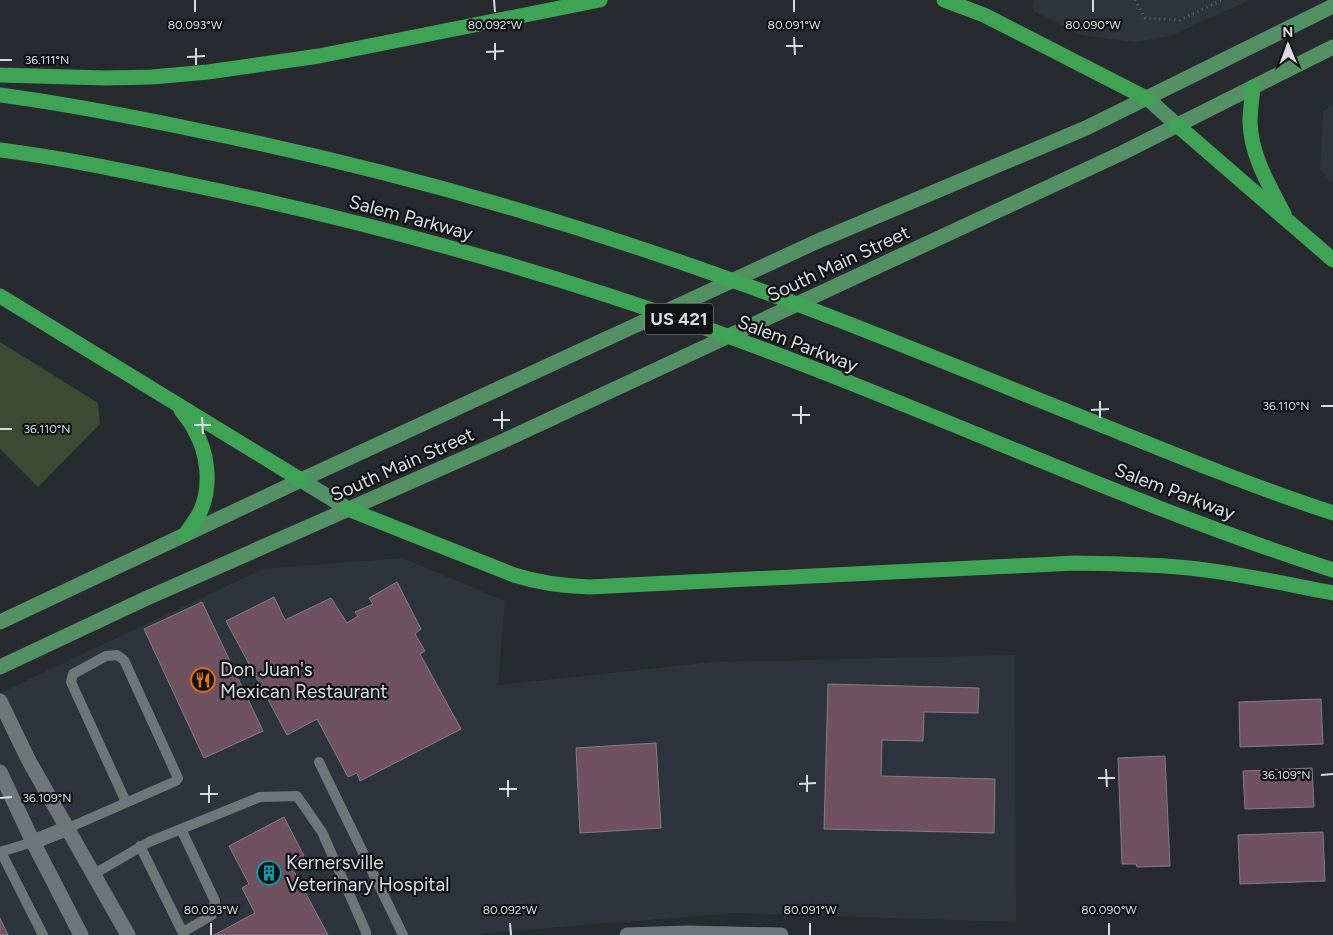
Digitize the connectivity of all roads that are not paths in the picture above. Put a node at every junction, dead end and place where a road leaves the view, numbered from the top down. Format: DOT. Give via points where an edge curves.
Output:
graph roads {
  1 [pos="600,0"];
  2 [pos="944,0"];
  3 [pos="1333,6"];
  4 [pos="1333,47"];
  5 [pos="0,75"];
  6 [pos="1253,87"];
  7 [pos="0,95"];
  8 [pos="1148,99"];
  9 [pos="1177,125"];
  10 [pos="0,150"];
  11 [pos="1288,222"];
  12 [pos="1333,260"];
  13 [pos="0,296"];
  14 [pos="177,404"];
  15 [pos="301,480"];
  16 [pos="348,509"];
  17 [pos="1333,513"];
  18 [pos="185,535"];
  19 [pos="1333,570"];
  20 [pos="1333,593"];
  21 [pos="0,622"];
  22 [pos="0,667"];
  23 [pos="0,701"];
  24 [pos="318,762"];
  25 [pos="0,772"];
  26 [pos="126,802"];
  27 [pos="68,828"];
  28 [pos="182,829"];
  29 [pos="33,842"];
  30 [pos="140,846"];
  31 [pos="1,852"];
  32 [pos="94,874"];
  33 [pos="184,934"];
  34 [pos="650,934"];
  35 [pos="43,935"];
  36 [pos="81,935"];
  37 [pos="128,935"];
  38 [pos="366,935"];
  39 [pos="404,935"];
  40 [pos="627,935"];
  41 [pos="781,935"];
  1 -- 5 [label="highway" via="319,56 208,72 106,78"];
  2 -- 8 [label="highway" via="984,15"];
  3 -- 8 [label="main road, South Main Street"];
  4 -- 6 [label="main road, South Main Street"];
  6 -- 9 [label="main road, South Main Street"];
  6 -- 11 [label="highway" via="1250,124 1256,156"];
  7 -- 17 [label="highway, Salem Parkway" via="139,118 276,147 494,203 606,237 722,276 1215,471"];
  8 -- 9 [label="main road"];
  8 -- 15 [label="main road, South Main Street" via="1023,156 818,241"];
  9 -- 11 [label="highway"];
  9 -- 16 [label="main road, South Main Street" via="503,441"];
  10 -- 19 [label="highway, Salem Parkway / US 421" via="256,198 371,226 589,289 721,334 1195,522"];
  11 -- 12 [label="highway"];
  13 -- 14 [label="highway"];
  14 -- 15 [label="highway"];
  14 -- 18 [label="highway" via="195,429 206,462 204,497"];
  15 -- 16 [label="main road"];
  15 -- 18 [label="main road, South Main Street"];
  16 -- 20 [label="highway" via="514,575 564,586 1074,563 1190,568"];
  16 -- 22 [label="main road, South Main Street"];
  18 -- 21 [label="main road, South Main Street"];
  23 -- 27 [label="street"];
  24 -- 39 [label="lane"];
  25 -- 29 [label="street"];
  26 -- 26 [label="lane" via="178,778 124,660 117,655 106,656 73,674 70,682"];
  26 -- 27 [label="lane"];
  27 -- 29 [label="street"];
  27 -- 32 [label="street"];
  28 -- 30 [label="lane"];
  28 -- 33 [label="lane" via="215,902 212,915"];
  28 -- 38 [label="lane" via="260,797 297,796 322,832"];
  29 -- 31 [label="lane"];
  29 -- 36 [label="street"];
  30 -- 32 [label="lane"];
  30 -- 33 [label="lane"];
  31 -- 35 [label="lane"];
  32 -- 37 [label="street"];
  34 -- 40 [label="street"];
  34 -- 41 [label="street"];
}
